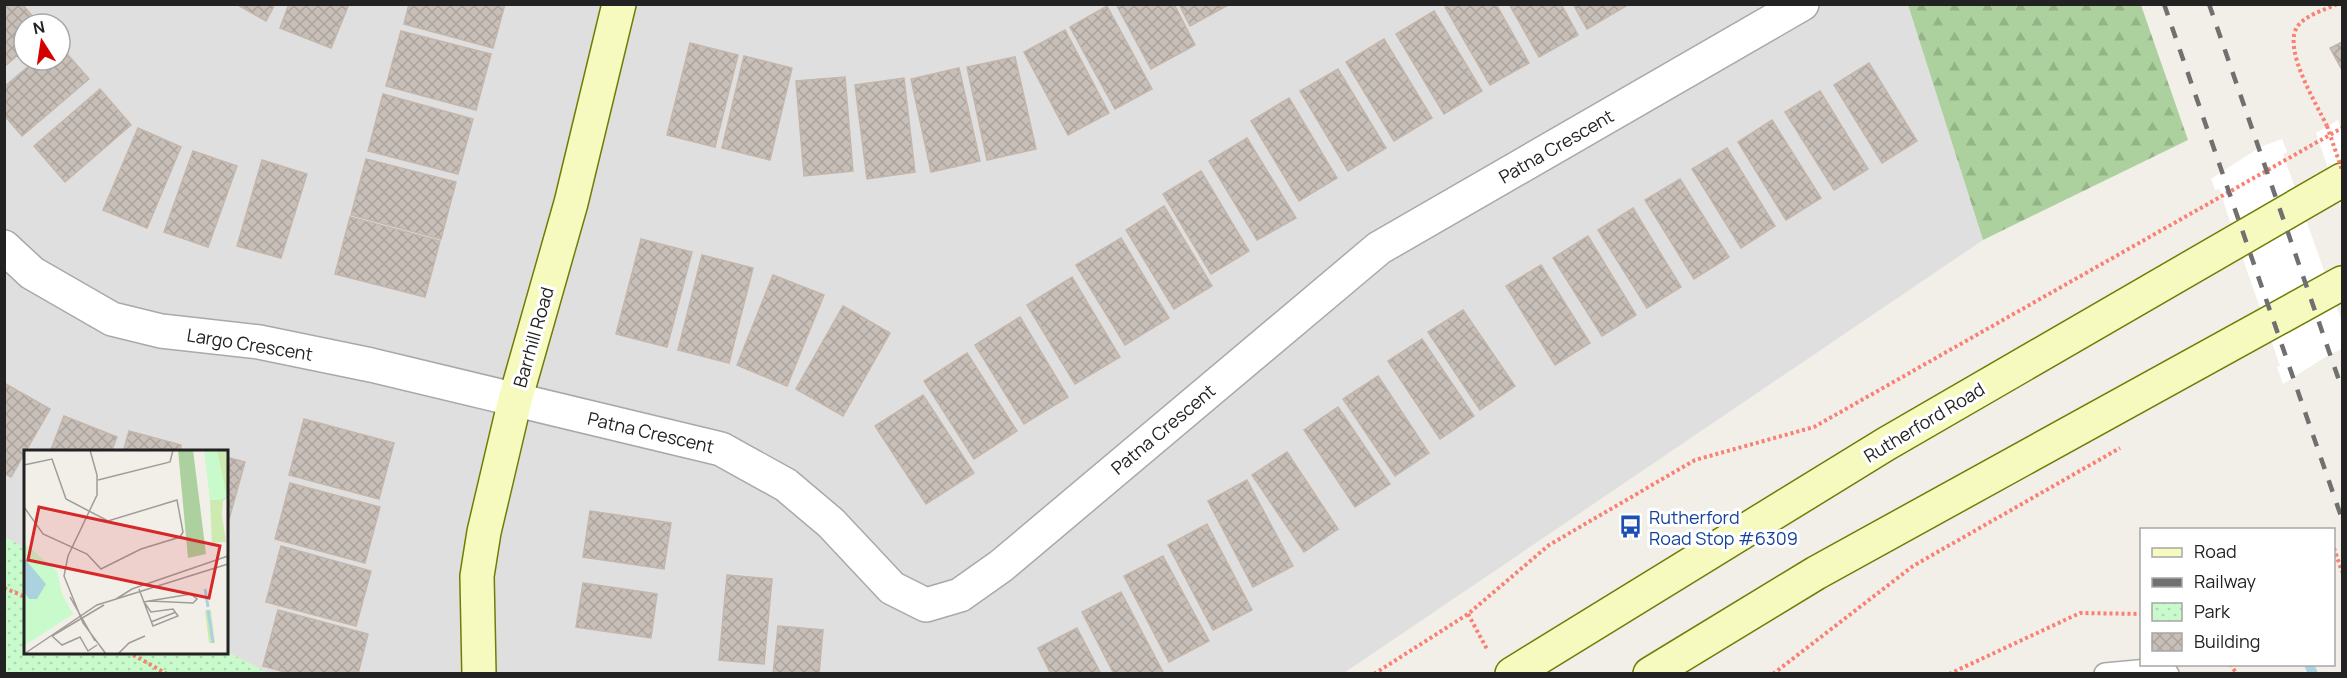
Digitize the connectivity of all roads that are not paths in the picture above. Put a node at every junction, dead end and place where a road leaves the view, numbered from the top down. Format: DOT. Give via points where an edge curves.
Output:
graph roads {
  1 [pos="619,4"];
  2 [pos="1802,4"];
  3 [pos="2343,180"];
  4 [pos="4,247"];
  5 [pos="2343,283"];
  6 [pos="515,400"];
  7 [pos="1501,664"];
  8 [pos="479,674"];
  9 [pos="1650,674"];
  10 [pos="2105,674"];
  11 [pos="2168,674"];
  1 -- 6 [label="main road, Barrhill Road" via="571,203"];
  2 -- 6 [label="street, Patna Crescent" via="1379,248 1001,566 960,595 926,605 892,588 831,523 786,485 721,448"];
  3 -- 7 [label="main road, Rutherford Road"];
  4 -- 6 [label="street, Largo Crescent" via="32,273 112,319 161,331 259,342"];
  5 -- 9 [label="main road" via="1816,573"];
  6 -- 8 [label="main road, Barrhill Road" via="477,576"];
  10 -- 11 [label="lane" via="2159,669"];
}
